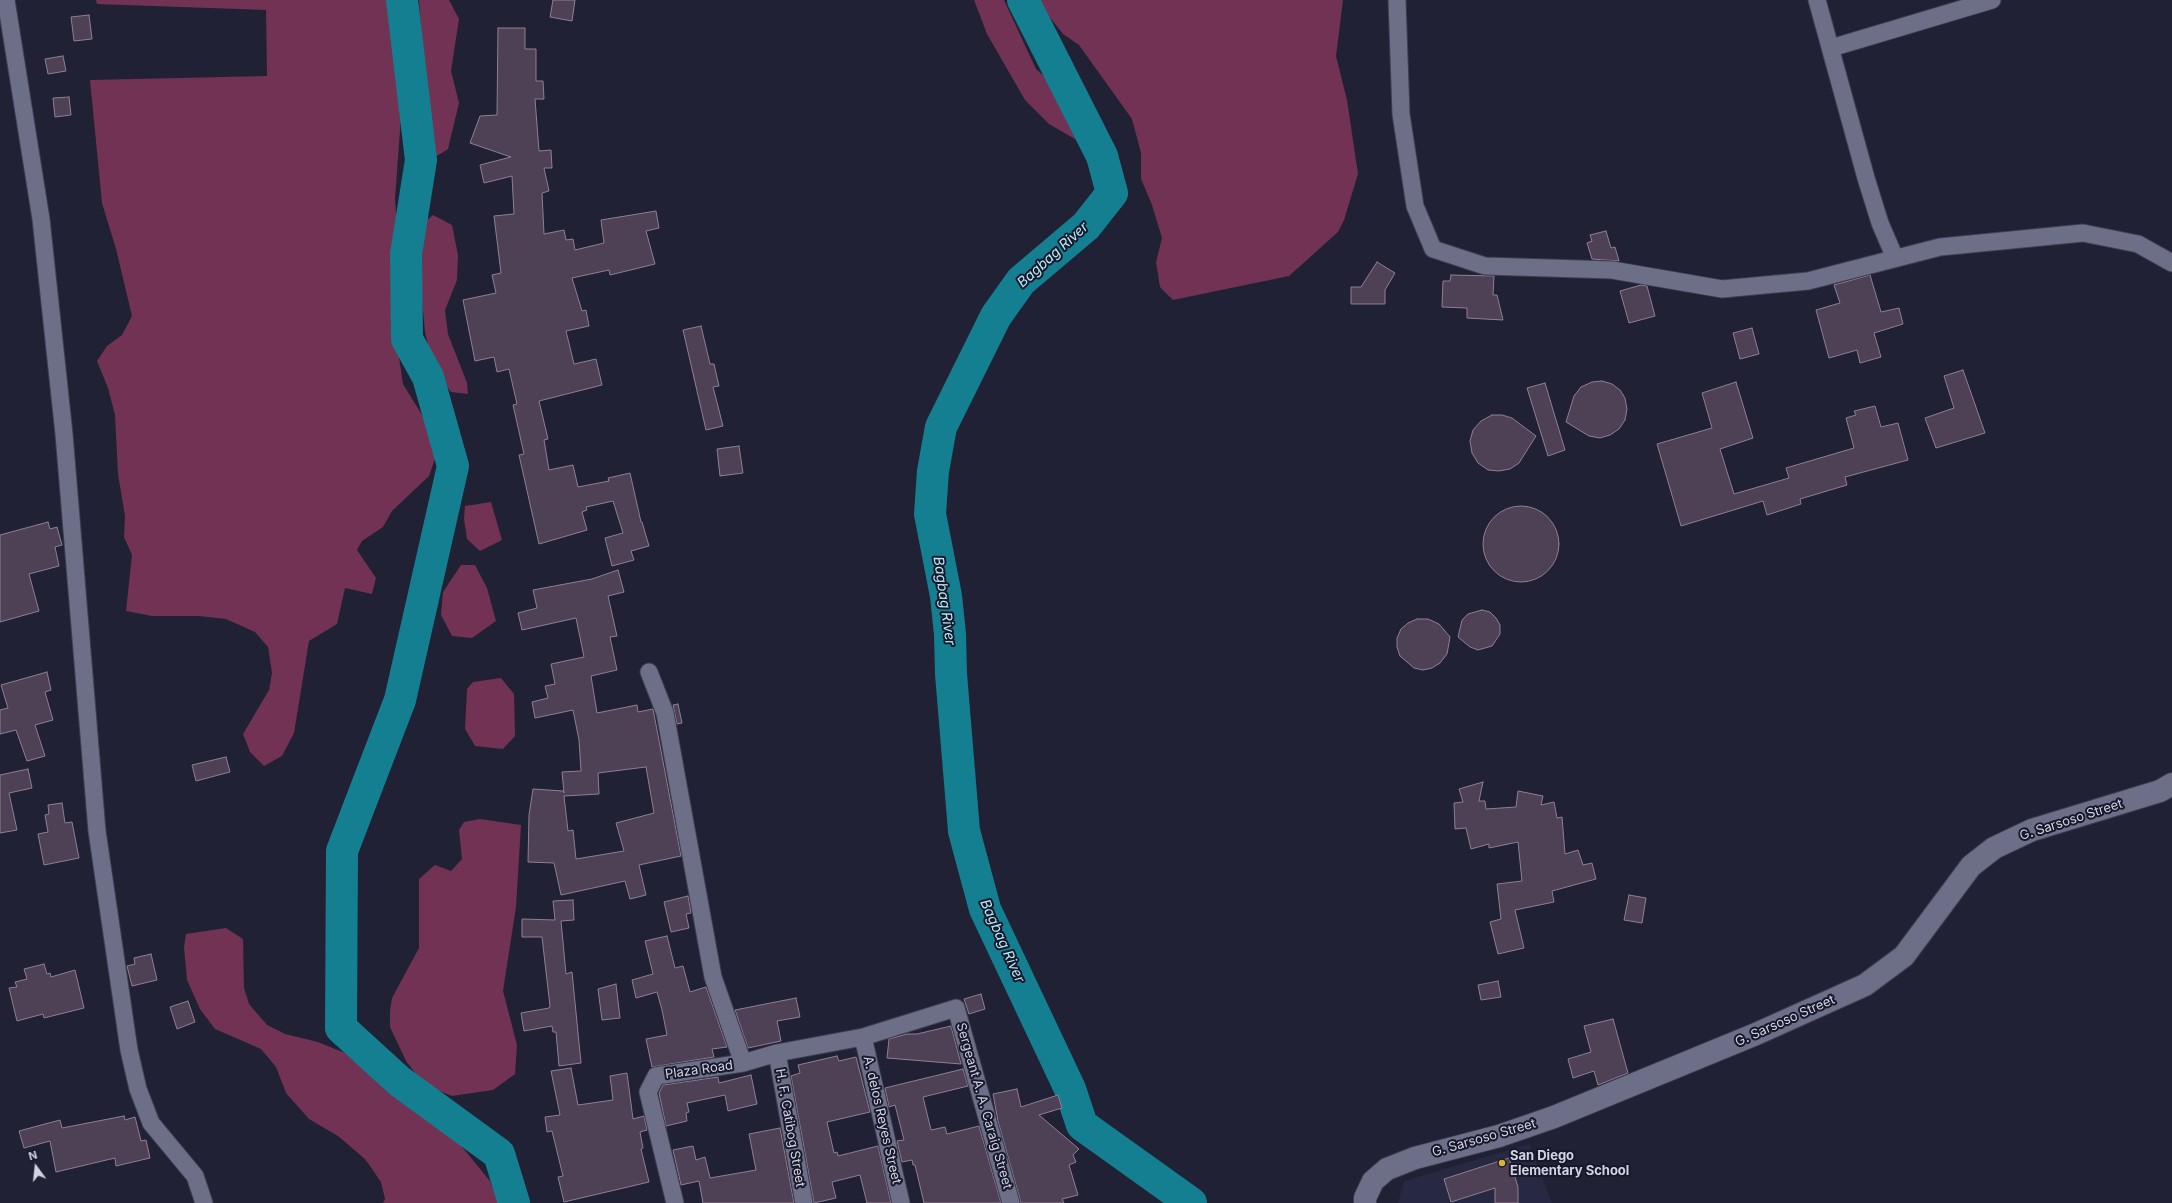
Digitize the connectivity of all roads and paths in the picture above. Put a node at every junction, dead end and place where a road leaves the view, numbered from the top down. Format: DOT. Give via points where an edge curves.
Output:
graph roads {
  1 [pos="6,0"];
  2 [pos="1398,0"];
  3 [pos="1817,0"];
  4 [pos="1992,0"];
  5 [pos="1831,48"];
  6 [pos="1895,258"];
  7 [pos="2172,263"];
  8 [pos="649,672"];
  9 [pos="2172,784"];
  10 [pos="956,1008"];
  11 [pos="863,1037"];
  12 [pos="777,1053"];
  13 [pos="743,1064"];
  14 [pos="204,1203"];
  15 [pos="675,1203"];
  16 [pos="804,1203"];
  17 [pos="901,1203"];
  18 [pos="1011,1203"];
  19 [pos="1366,1203"];
  1 -- 14 [label="street" via="41,219 64,434 97,831 129,1050 138,1089 151,1123 195,1176"];
  2 -- 6 [label="street" via="1402,114 1414,206 1432,249 1485,266 1612,270 1722,289 1808,281"];
  3 -- 5 [label="street"];
  4 -- 5 [label="street"];
  5 -- 6 [label="street" via="1866,178 1880,223"];
  6 -- 7 [label="street" via="1940,247 2084,233 2138,244"];
  8 -- 13 [label="street" via="665,713 713,977"];
  9 -- 19 [label="street, G. Sarsoso Street" via="2160,791 2032,830 1994,848 1971,866 1904,956 1865,985 1756,1034 1554,1117 1499,1136 1415,1158 1387,1169 1374,1181"];
  10 -- 11 [label="street, Plaza Road"];
  10 -- 18 [label="street, Sergeant A. A. Caraig Street"];
  11 -- 12 [label="street, Plaza Road"];
  11 -- 17 [label="street, A. delos Reyes Street"];
  12 -- 13 [label="street, Plaza Road"];
  12 -- 16 [label="street, H. F. Catibog Street"];
  13 -- 15 [label="street, Plaza Road" via="656,1076 648,1092"];
}
